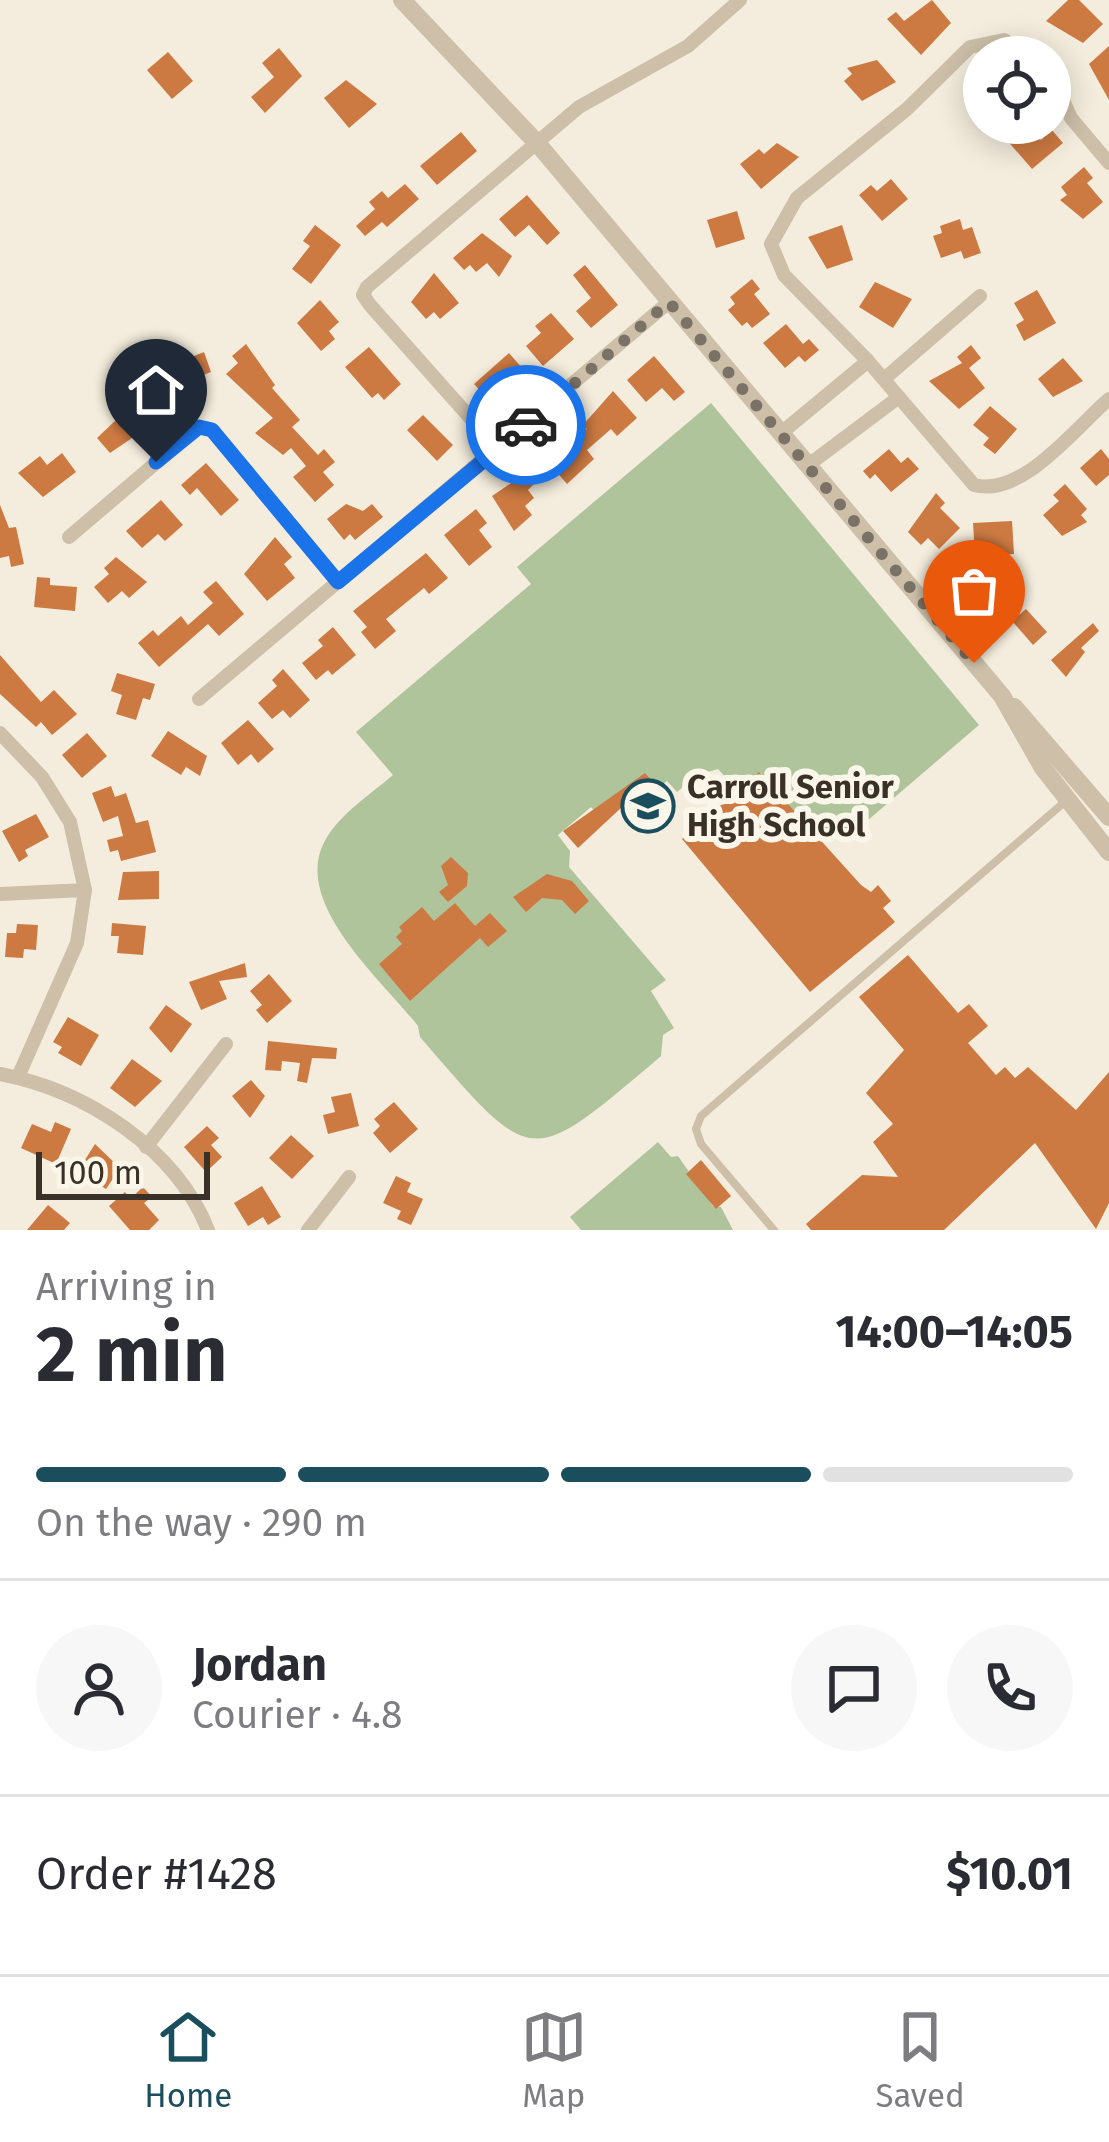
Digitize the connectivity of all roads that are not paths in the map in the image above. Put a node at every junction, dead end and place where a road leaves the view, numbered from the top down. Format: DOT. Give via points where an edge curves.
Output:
graph roads {
  1 [pos="402,0"];
  2 [pos="740,0"];
  3 [pos="963,54"];
  4 [pos="1071,118"];
  5 [pos="537,143"];
  6 [pos="1109,163"];
  7 [pos="980,296"];
  8 [pos="669,302"];
  9 [pos="868,361"];
  10 [pos="884,379"];
  11 [pos="899,397"];
  12 [pos="1109,399"];
  13 [pos="780,434"];
  14 [pos="498,449"];
  15 [pos="807,466"];
  16 [pos="69,537"];
  17 [pos="338,582"];
  18 [pos="1002,696"];
  19 [pos="199,699"];
  20 [pos="0,733"];
  21 [pos="1083,786"];
  22 [pos="1066,800"];
  23 [pos="1109,817"];
  24 [pos="1109,852"];
  25 [pos="85,890"];
  26 [pos="0,894"];
  27 [pos="226,1044"];
  28 [pos="0,1074"];
  29 [pos="18,1077"];
  30 [pos="146,1147"];
  31 [pos="349,1177"];
  32 [pos="208,1230"];
  33 [pos="308,1230"];
  34 [pos="774,1230"];
  1 -- 5 [label="street"];
  2 -- 5 [label="street" via="688,46 579,106"];
  3 -- 9 [label="street" via="797,198 776,227 771,244 784,275"];
  4 -- 6 [label="street"];
  5 -- 8 [label="street"];
  5 -- 14 [label="street" via="363,295"];
  7 -- 10 [label="street"];
  8 -- 13 [label="street"];
  8 -- 14 [label="street"];
  9 -- 10 [label="street"];
  9 -- 13 [label="street"];
  10 -- 11 [label="street"];
  11 -- 12 [label="street" via="962,477 990,490 1015,481"];
  11 -- 15 [label="street"];
  13 -- 15 [label="street"];
  14 -- 17 [label="street"];
  15 -- 18 [label="street"];
  16 -- 17 [label="street" via="199,427 212,430"];
  17 -- 19 [label="street"];
  18 -- 21 [label="street"];
  18 -- 22 [label="street"];
  20 -- 25 [label="street" via="70,822"];
  21 -- 22 [label="lane"];
  21 -- 23 [label="street"];
  22 -- 24 [label="street"];
  22 -- 34 [label="lane" via="700,1116 700,1144"];
  25 -- 26 [label="street"];
  25 -- 29 [label="street" via="77,943"];
  27 -- 30 [label="street"];
  28 -- 29 [label="street"];
  29 -- 30 [label="street" via="98,1111"];
  30 -- 32 [label="street" via="184,1186"];
  31 -- 33 [label="street"];
}
